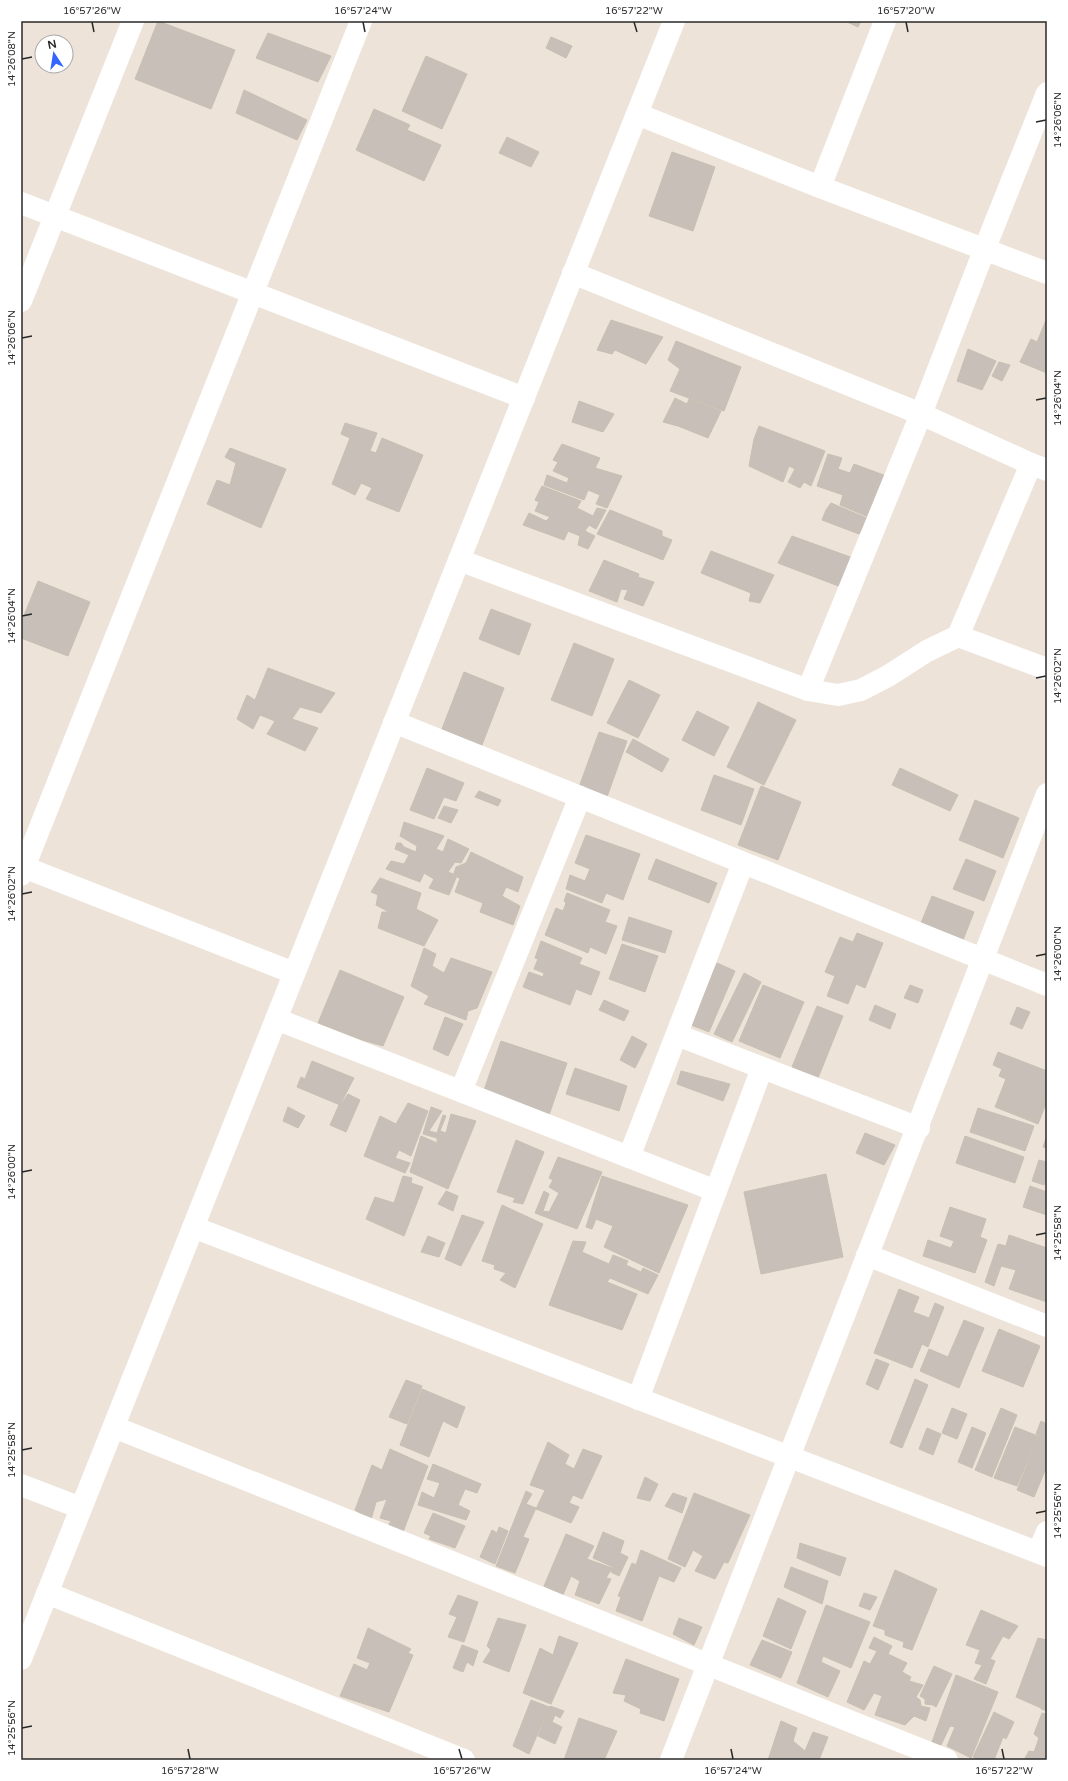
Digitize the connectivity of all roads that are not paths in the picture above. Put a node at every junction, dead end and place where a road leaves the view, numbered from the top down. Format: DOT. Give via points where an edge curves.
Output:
graph roads {
  1 [pos="133,21"];
  2 [pos="361,21"];
  3 [pos="674,21"];
  4 [pos="886,21"];
  5 [pos="1047,95"];
  6 [pos="637,114"];
  7 [pos="820,187"];
  8 [pos="21,203"];
  9 [pos="55,216"];
  10 [pos="985,248"];
  11 [pos="1047,273"];
  12 [pos="573,274"];
  13 [pos="253,292"];
  14 [pos="21,301"];
  15 [pos="524,398"];
  16 [pos="921,414"];
  17 [pos="1039,467"];
  18 [pos="459,560"];
  19 [pos="958,636"];
  20 [pos="1047,669"];
  21 [pos="808,690"];
  22 [pos="394,722"];
  23 [pos="1047,794"];
  24 [pos="580,797"];
  25 [pos="743,863"];
  26 [pos="22,870"];
  27 [pos="984,960"];
  28 [pos="294,973"];
  29 [pos="1047,985"];
  30 [pos="276,1019"];
  31 [pos="676,1035"];
  32 [pos="762,1068"];
  33 [pos="461,1091"];
  34 [pos="919,1128"];
  35 [pos="629,1157"];
  36 [pos="716,1191"];
  37 [pos="193,1228"];
  38 [pos="867,1255"];
  39 [pos="1047,1326"];
  40 [pos="638,1399"];
  41 [pos="114,1427"];
  42 [pos="788,1457"];
  43 [pos="21,1485"];
  44 [pos="81,1508"];
  45 [pos="1047,1532"];
  46 [pos="1043,1554"];
  47 [pos="47,1593"];
  48 [pos="21,1659"];
  49 [pos="708,1664"];
  50 [pos="464,1760"];
  51 [pos="671,1760"];
  52 [pos="947,1760"];
  1 -- 9 [label="street"];
  2 -- 13 [label="street"];
  3 -- 6 [label="street"];
  4 -- 7 [label="street"];
  5 -- 10 [label="street"];
  6 -- 7 [label="street"];
  6 -- 12 [label="street"];
  7 -- 10 [label="street"];
  8 -- 9 [label="street"];
  9 -- 13 [label="street"];
  9 -- 14 [label="street"];
  10 -- 11 [label="street"];
  10 -- 16 [label="street"];
  12 -- 15 [label="street"];
  12 -- 16 [label="street"];
  13 -- 15 [label="street"];
  13 -- 26 [label="street"];
  15 -- 18 [label="street"];
  16 -- 17 [label="street"];
  16 -- 21 [label="street"];
  17 -- 19 [label="street"];
  18 -- 21 [label="street"];
  18 -- 22 [label="street"];
  19 -- 20 [label="street"];
  19 -- 21 [label="street" via="861,690 838,695"];
  22 -- 24 [label="street"];
  22 -- 28 [label="street"];
  23 -- 27 [label="street"];
  24 -- 25 [label="street"];
  24 -- 33 [label="street"];
  25 -- 27 [label="street"];
  25 -- 31 [label="street"];
  26 -- 28 [label="street"];
  27 -- 29 [label="street"];
  27 -- 34 [label="street"];
  28 -- 30 [label="street"];
  30 -- 33 [label="street"];
  30 -- 37 [label="street"];
  31 -- 32 [label="street"];
  31 -- 35 [label="street"];
  32 -- 34 [label="street"];
  32 -- 36 [label="street"];
  33 -- 35 [label="street"];
  34 -- 38 [label="street"];
  35 -- 36 [label="street"];
  36 -- 40 [label="street"];
  37 -- 40 [label="street"];
  37 -- 41 [label="street"];
  38 -- 39 [label="street"];
  38 -- 42 [label="street"];
  40 -- 42 [label="street"];
  41 -- 44 [label="street"];
  41 -- 49 [label="street"];
  42 -- 46 [label="street"];
  42 -- 49 [label="street"];
  43 -- 44 [label="street"];
  44 -- 47 [label="street"];
  45 -- 46 [label="street"];
  47 -- 48 [label="street"];
  47 -- 50 [label="street"];
  49 -- 51 [label="street"];
  49 -- 52 [label="street"];
}
